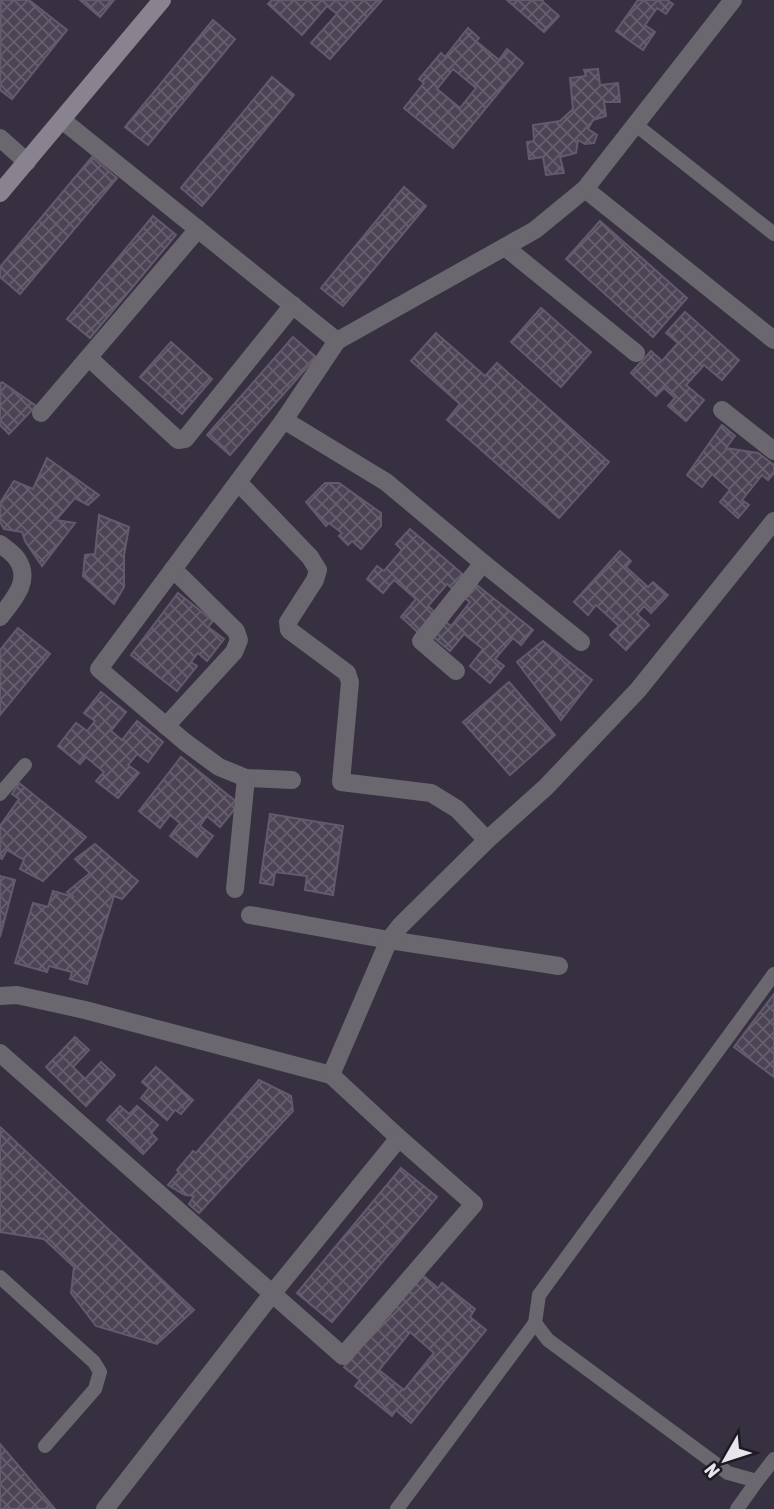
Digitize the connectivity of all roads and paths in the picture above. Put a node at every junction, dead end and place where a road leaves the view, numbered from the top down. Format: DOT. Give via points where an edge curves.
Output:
graph roads {
  1 [pos="162,0"];
  2 [pos="733,0"];
  3 [pos="62,120"];
  4 [pos="636,125"];
  5 [pos="0,138"];
  6 [pos="27,162"];
  7 [pos="585,189"];
  8 [pos="0,194"];
  9 [pos="198,229"];
  10 [pos="774,234"];
  11 [pos="505,247"];
  12 [pos="293,305"];
  13 [pos="774,340"];
  14 [pos="337,341"];
  15 [pos="636,353"];
  16 [pos="89,358"];
  17 [pos="722,410"];
  18 [pos="41,413"];
  19 [pos="284,420"];
  20 [pos="774,451"];
  21 [pos="237,482"];
  22 [pos="774,521"];
  23 [pos="0,544"];
  24 [pos="483,564"];
  25 [pos="173,569"];
  26 [pos="0,617"];
  27 [pos="581,642"];
  28 [pos="456,671"];
  29 [pos="166,726"];
  30 [pos="25,765"];
  31 [pos="246,778"];
  32 [pos="292,780"];
  33 [pos="0,794"];
  34 [pos="487,840"];
  35 [pos="235,889"];
  36 [pos="250,915"];
  37 [pos="389,940"];
  38 [pos="559,966"];
  39 [pos="774,974"];
  40 [pos="0,996"];
  41 [pos="0,1053"];
  42 [pos="331,1074"];
  43 [pos="399,1139"];
  44 [pos="0,1277"];
  45 [pos="272,1294"];
  46 [pos="535,1323"];
  47 [pos="45,1446"];
  48 [pos="774,1459"];
  49 [pos="757,1481"];
  50 [pos="105,1509"];
  51 [pos="397,1509"];
  52 [pos="737,1509"];
  1 -- 3 [label="street"];
  2 -- 4 [label="street"];
  3 -- 6 [label="street"];
  3 -- 9 [label="street"];
  4 -- 7 [label="street"];
  4 -- 10 [label="lane"];
  5 -- 6 [label="street"];
  6 -- 8 [label="street"];
  7 -- 11 [label="street" via="535,230"];
  7 -- 13 [label="street"];
  9 -- 12 [label="street"];
  9 -- 16 [label="street"];
  11 -- 14 [label="street"];
  11 -- 15 [label="street"];
  12 -- 14 [label="street"];
  12 -- 16 [label="street" via="186,439 178,440"];
  14 -- 19 [label="street"];
  16 -- 18 [label="street"];
  17 -- 20 [label="street"];
  19 -- 21 [label="street"];
  19 -- 24 [label="street" via="386,482"];
  21 -- 25 [label="street"];
  21 -- 34 [label="street" via="318,570 288,622 289,630 347,673 350,682 341,782 431,793 457,809"];
  22 -- 34 [label="street" via="638,690 546,787"];
  23 -- 26 [label="street" via="16,557 23,578"];
  24 -- 27 [label="street"];
  24 -- 28 [label="street" via="421,641"];
  25 -- 29 [label="street" via="236,631 239,640 234,652"];
  25 -- 29 [label="street" via="99,669"];
  29 -- 31 [label="street" via="219,767"];
  30 -- 33 [label="lane"];
  31 -- 32 [label="street"];
  31 -- 35 [label="street"];
  34 -- 37 [label="street"];
  36 -- 37 [label="street"];
  37 -- 38 [label="street"];
  37 -- 42 [label="street"];
  39 -- 46 [label="lane" via="539,1295"];
  40 -- 42 [label="street" via="17,995 85,1010"];
  41 -- 45 [label="street"];
  42 -- 43 [label="street"];
  43 -- 45 [label="street"];
  43 -- 45 [label="street" via="474,1204 343,1356"];
  44 -- 47 [label="lane" via="100,1372 95,1389"];
  45 -- 50 [label="street"];
  46 -- 49 [label="lane" via="548,1340 728,1473"];
  46 -- 51 [label="lane"];
  48 -- 49 [label="lane"];
  49 -- 52 [label="lane"];
}
